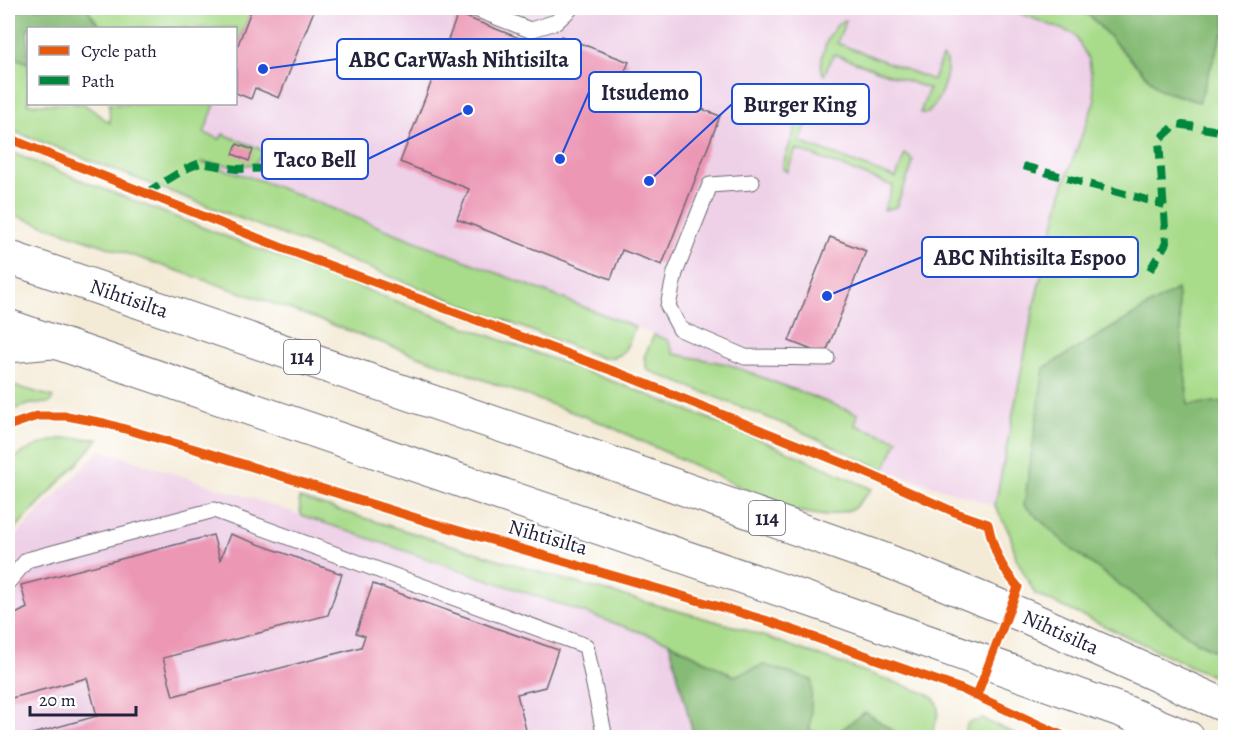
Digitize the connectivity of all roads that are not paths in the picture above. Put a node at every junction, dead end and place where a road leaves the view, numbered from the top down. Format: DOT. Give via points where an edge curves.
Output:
graph roads {
  1 [pos="473,8"];
  2 [pos="571,8"];
  3 [pos="752,182"];
  4 [pos="8,257"];
  5 [pos="8,326"];
  6 [pos="52,342"];
  7 [pos="8,346"];
  8 [pos="827,358"];
  9 [pos="8,582"];
  10 [pos="1226,706"];
  11 [pos="605,738"];
  12 [pos="1188,738"];
  1 -- 2 [label="lane" via="530,30 556,22"];
  3 -- 8 [label="lane" via="710,185 675,273 668,306 680,329 745,357"];
  4 -- 10 [label="main road, Nihtisilta / 114" via="888,561 1038,622"];
  5 -- 6 [label="main road, Nihtisilta"];
  6 -- 7 [label="main road"];
  6 -- 12 [label="main road, Nihtisilta" via="822,604 1123,711"];
  9 -- 11 [label="lane" via="27,561 214,510 586,646"];
}
